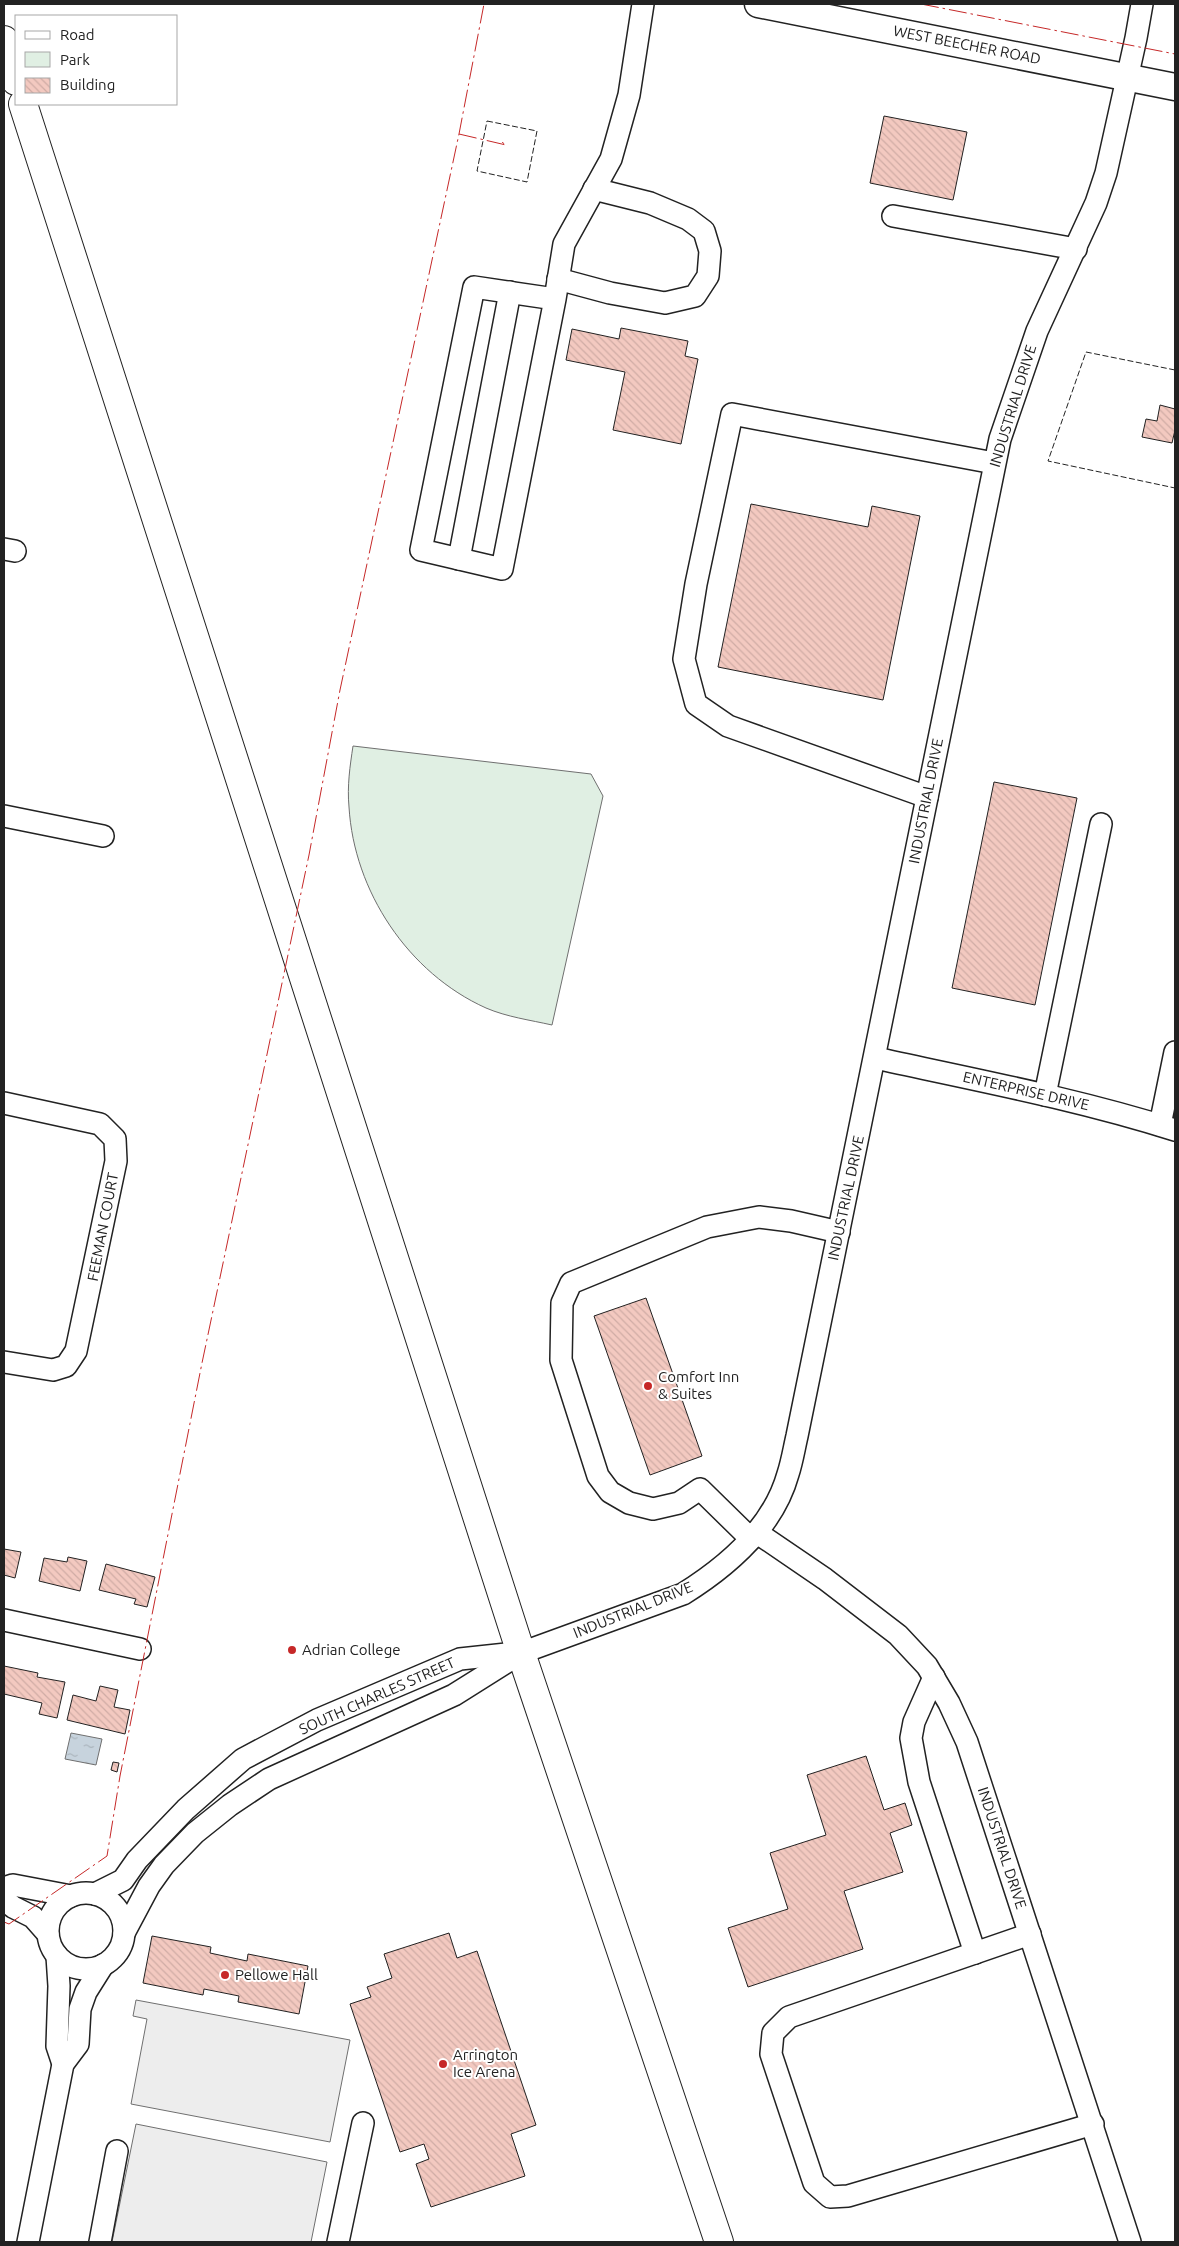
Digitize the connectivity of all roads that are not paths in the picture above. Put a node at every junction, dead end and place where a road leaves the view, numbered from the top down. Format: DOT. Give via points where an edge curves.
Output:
graph roads {
  1 [pos="643,4"];
  2 [pos="758,4"];
  3 [pos="1142,4"];
  4 [pos="4,40"];
  5 [pos="1126,77"];
  6 [pos="15,78"];
  7 [pos="1175,87"];
  8 [pos="23,105"];
  9 [pos="594,189"];
  10 [pos="893,216"];
  11 [pos="1076,249"];
  12 [pos="557,289"];
  13 [pos="510,292"];
  14 [pos="994,463"];
  15 [pos="459,559"];
  16 [pos="927,797"];
  17 [pos="4,816"];
  18 [pos="1101,824"];
  19 [pos="103,836"];
  20 [pos="1175,1052"];
  21 [pos="875,1058"];
  22 [pos="1045,1095"];
  23 [pos="4,1103"];
  24 [pos="1168,1127"];
  25 [pos="839,1232"];
  26 [pos="4,1362"];
  27 [pos="753,1536"];
  28 [pos="4,1620"];
  29 [pos="140,1649"];
  30 [pos="521,1653"];
  31 [pos="934,1677"];
  32 [pos="4,1888"];
  33 [pos="95,1894"];
  34 [pos="71,1896"];
  35 [pos="4,1899"];
  36 [pos="124,1933"];
  37 [pos="48,1934"];
  38 [pos="1030,1934"];
  39 [pos="975,1953"];
  40 [pos="57,1956"];
  41 [pos="103,1965"];
  42 [pos="63,2064"];
  43 [pos="362,2123"];
  44 [pos="1093,2124"];
  45 [pos="117,2151"];
  46 [pos="28,2242"];
  47 [pos="100,2242"];
  48 [pos="338,2242"];
  49 [pos="719,2242"];
  50 [pos="1130,2242"];
  1 -- 9 [label="street" via="629,95 611,159"];
  2 -- 5 [label="main road, WEST BEECHER ROAD"];
  3 -- 5 [label="street, INDUSTRIAL DRIVE"];
  4 -- 6 [label="highway"];
  5 -- 7 [label="main road, WEST BEECHER ROAD"];
  5 -- 11 [label="street, INDUSTRIAL DRIVE" via="1106,173"];
  8 -- 30 [label="highway"];
  9 -- 12 [label="street" via="564,244"];
  9 -- 12 [label="street" via="650,203 688,219 704,231 710,250 708,276 695,296 665,303 610,293"];
  10 -- 11 [label="street"];
  11 -- 14 [label="street, INDUSTRIAL DRIVE" via="1037,331"];
  12 -- 13 [label="street"];
  12 -- 15 [label="street" via="502,569"];
  13 -- 15 [label="street"];
  13 -- 15 [label="street" via="474,287 421,550"];
  14 -- 16 [label="street, INDUSTRIAL DRIVE"];
  14 -- 16 [label="street" via="732,414 710,512 684,659 696,704 728,726"];
  16 -- 21 [label="street, INDUSTRIAL DRIVE"];
  17 -- 19 [label="street"];
  18 -- 22 [label="street"];
  20 -- 24 [label="street"];
  21 -- 22 [label="street, ENTERPRISE DRIVE"];
  21 -- 25 [label="street, INDUSTRIAL DRIVE"];
  22 -- 24 [label="street, ENTERPRISE DRIVE"];
  23 -- 26 [label="street, FEEMAN COURT" via="100,1124 115,1139 116,1161 76,1351 66,1366 52,1370"];
  25 -- 27 [label="street, INDUSTRIAL DRIVE" via="788,1476 774,1506"];
  25 -- 27 [label="street" via="759,1217 707,1227 571,1283 562,1303 561,1360 598,1476 610,1492 629,1503 653,1509 679,1503 700,1489"];
  27 -- 30 [label="street, INDUSTRIAL DRIVE" via="738,1555 683,1594"];
  27 -- 31 [label="street, INDUSTRIAL DRIVE" via="825,1579 898,1635"];
  28 -- 29 [label="street"];
  30 -- 33 [label="street, SOUTH CHARLES STREET" via="460,1659 317,1720 243,1759 186,1809 137,1860 123,1880"];
  30 -- 36 [label="street, SOUTH CHARLES STREET" via="454,1695 269,1779 230,1805 195,1833 164,1865"];
  30 -- 49 [label="highway"];
  31 -- 38 [label="street, INDUSTRIAL DRIVE" via="967,1742"];
  31 -- 39 [label="street" via="914,1722 911,1738 919,1782"];
  32 -- 34 [label="street" via="14,1885"];
  33 -- 34 [label="street"];
  33 -- 36 [label="street" via="107,1899 117,1909"];
  34 -- 37 [label="street" via="53,1911 48,1922"];
  35 -- 37 [label="street" via="33,1918"];
  36 -- 41 [label="street" via="117,1952"];
  37 -- 40 [label="street" via="50,1946"];
  38 -- 39 [label="street"];
  38 -- 44 [label="street, INDUSTRIAL DRIVE"];
  39 -- 44 [label="street" via="789,2016 773,2033 771,2054 814,2183 830,2197 848,2196"];
  40 -- 41 [label="street" via="77,1968"];
  40 -- 42 [label="street" via="60,1986 57,2046"];
  41 -- 42 [label="street" via="86,1992 80,2009 78,2044"];
  42 -- 46 [label="street"];
  43 -- 48 [label="street"];
  44 -- 50 [label="street, INDUSTRIAL DRIVE"];
  45 -- 47 [label="street"];
}
